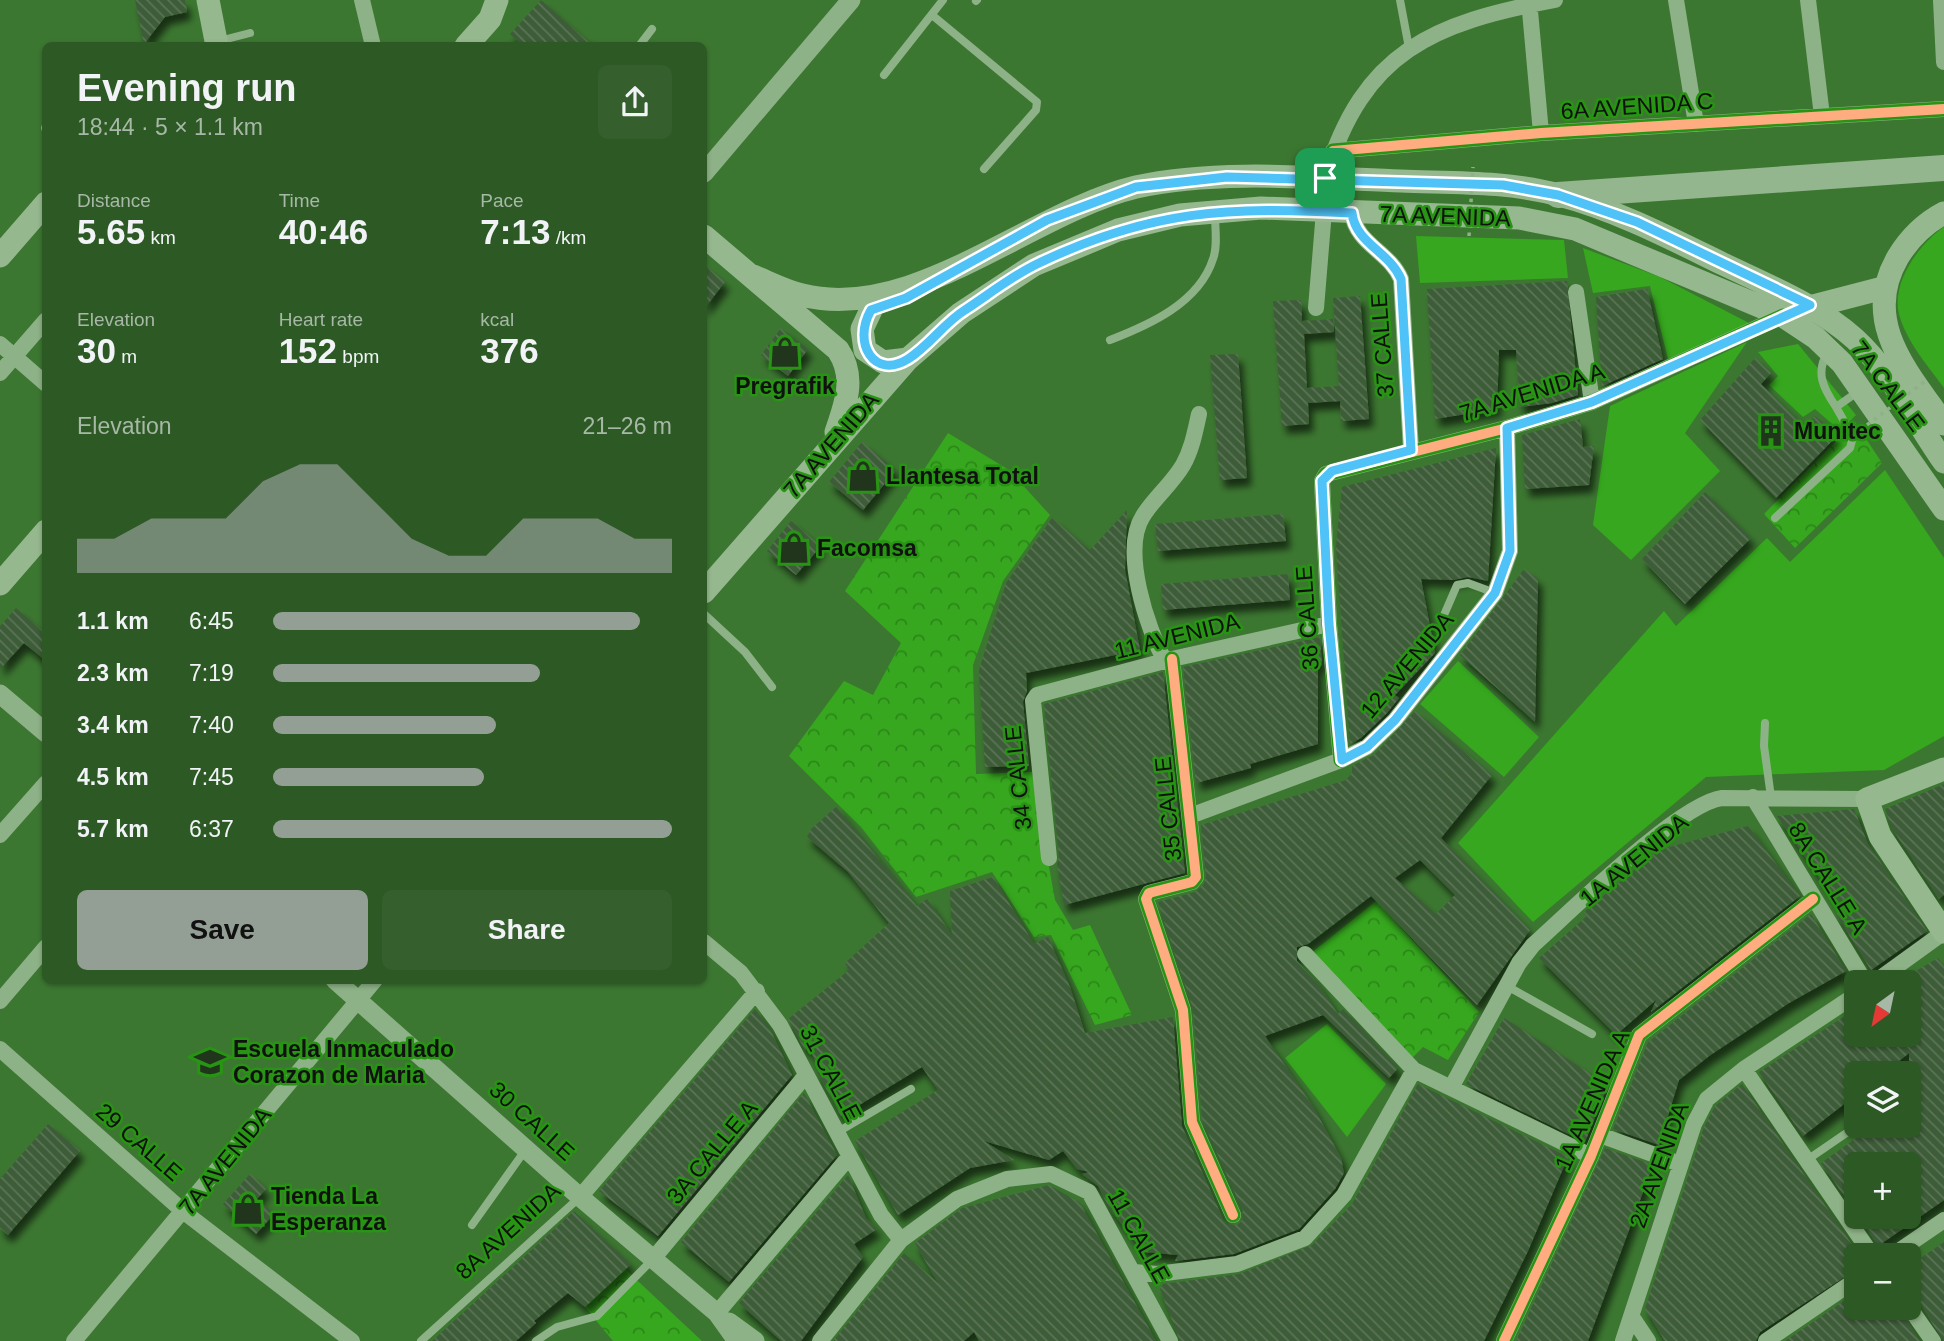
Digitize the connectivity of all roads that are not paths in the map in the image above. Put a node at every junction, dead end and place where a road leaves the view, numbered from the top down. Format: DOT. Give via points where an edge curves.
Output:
graph roads {
  1 [pos="208,0"];
  2 [pos="362,0"];
  3 [pos="497,0"];
  4 [pos="851,0"];
  5 [pos="943,0"];
  6 [pos="1400,0"];
  7 [pos="1555,0"];
  8 [pos="1676,0"];
  9 [pos="1808,0"];
  10 [pos="1941,0"];
  11 [pos="1529,2"];
  12 [pos="932,15"];
  13 [pos="652,29"];
  14 [pos="250,33"];
  15 [pos="216,42"];
  16 [pos="222,42"];
  17 [pos="372,42"];
  18 [pos="472,42"];
  19 [pos="642,42"];
  20 [pos="1409,48"];
  21 [pos="1944,62"];
  22 [pos="884,75"];
  23 [pos="1944,108"];
  24 [pos="1822,116"];
  25 [pos="1696,124"];
  26 [pos="1541,133"];
  27 [pos="1333,151"];
  28 [pos="1944,168"];
  29 [pos="707,169"];
  30 [pos="984,169"];
  31 [pos="1325,178"];
  32 [pos="1558,195"];
  33 [pos="42,208"];
  34 [pos="1324,211"];
  35 [pos="1215,212"];
  36 [pos="1352,213"];
  37 [pos="1944,213"];
  38 [pos="1575,229"];
  39 [pos="707,238"];
  40 [pos="0,256"];
  41 [pos="942,275"];
  42 [pos="752,276"];
  43 [pos="1884,288"];
  44 [pos="1576,292"];
  45 [pos="802,295"];
  46 [pos="1810,305"];
  47 [pos="1316,308"];
  48 [pos="871,310"];
  49 [pos="1783,316"];
  50 [pos="42,324"];
  51 [pos="1110,340"];
  52 [pos="0,344"];
  53 [pos="1830,349"];
  54 [pos="14,356"];
  55 [pos="908,359"];
  56 [pos="0,373"];
  57 [pos="42,380"];
  58 [pos="1861,389"];
  59 [pos="1592,402"];
  60 [pos="1836,407"];
  61 [pos="1199,414"];
  62 [pos="1944,425"];
  63 [pos="1507,428"];
  64 [pos="833,442"];
  65 [pos="1411,450"];
  66 [pos="1944,462"];
  67 [pos="1326,474"];
  68 [pos="1944,509"];
  69 [pos="1775,518"];
  70 [pos="42,536"];
  71 [pos="0,584"];
  72 [pos="707,589"];
  73 [pos="1495,593"];
  74 [pos="1444,615"];
  75 [pos="707,617"];
  76 [pos="1329,624"];
  77 [pos="1169,660"];
  78 [pos="772,687"];
  79 [pos="0,694"];
  80 [pos="1037,695"];
  81 [pos="1765,723"];
  82 [pos="42,730"];
  83 [pos="1342,760"];
  84 [pos="1944,769"];
  85 [pos="42,788"];
  86 [pos="1753,797"];
  87 [pos="1770,797"];
  88 [pos="1867,799"];
  89 [pos="1190,816"];
  90 [pos="0,835"];
  91 [pos="1049,858"];
  92 [pos="1813,899"];
  93 [pos="1944,932"];
  94 [pos="707,945"];
  95 [pos="42,952"];
  96 [pos="1306,954"];
  97 [pos="1857,970"];
  98 [pos="1892,970"];
  99 [pos="340,984"];
  100 [pos="372,984"];
  101 [pos="1507,986"];
  102 [pos="757,991"];
  103 [pos="358,1000"];
  104 [pos="0,1001"];
  105 [pos="1844,1003"];
  106 [pos="1592,1034"];
  107 [pos="0,1049"];
  108 [pos="1744,1069"];
  109 [pos="1414,1070"];
  110 [pos="806,1075"];
  111 [pos="1452,1086"];
  112 [pos="911,1089"];
  113 [pos="836,1133"];
  114 [pos="1600,1135"];
  115 [pos="1844,1135"];
  116 [pos="526,1149"];
  117 [pos="1591,1156"];
  118 [pos="849,1157"];
  119 [pos="1807,1160"];
  120 [pos="1680,1164"];
  121 [pos="580,1197"];
  122 [pos="184,1212"];
  123 [pos="1233,1215"];
  124 [pos="1944,1220"];
  125 [pos="472,1225"];
  126 [pos="901,1240"];
  127 [pos="1864,1243"];
  128 [pos="1910,1243"];
  129 [pos="653,1259"];
  130 [pos="1134,1272"];
  131 [pos="1844,1288"];
  132 [pos="717,1313"];
  133 [pos="1632,1317"];
  134 [pos="1918,1320"];
  135 [pos="74,1341"];
  136 [pos="352,1341"];
  137 [pos="421,1341"];
  138 [pos="536,1341"];
  139 [pos="737,1341"];
  140 [pos="755,1341"];
  141 [pos="820,1341"];
  142 [pos="1170,1341"];
  143 [pos="1504,1341"];
  144 [pos="1623,1341"];
  145 [pos="1648,1341"];
  146 [pos="1766,1341"];
  147 [pos="1933,1341"];
  1 -- 15 [label="main road"];
  2 -- 17 [label="street"];
  3 -- 18 [label="main road" via="490,19"];
  4 -- 29 [label="street"];
  5 -- 12 [label="lane"];
  6 -- 20 [label="lane"];
  7 -- 11 [label="street"];
  8 -- 25 [label="street"];
  9 -- 24 [label="street"];
  10 -- 21 [label="street"];
  11 -- 20 [label="street" via="1451,26"];
  11 -- 26 [label="street"];
  12 -- 22 [label="lane"];
  12 -- 30 [label="lane" via="1037,102 1036,110"];
  13 -- 19 [label="lane"];
  14 -- 16 [label="lane"];
  20 -- 27 [label="street" via="1356,102"];
  23 -- 24 [label="street, 6A AVENIDA C"];
  24 -- 25 [label="street, 6A AVENIDA C"];
  25 -- 26 [label="street, 6A AVENIDA C"];
  26 -- 27 [label="street, 6A AVENIDA C"];
  27 -- 31 [label="street"];
  28 -- 32 [label="highway"];
  31 -- 32 [label="main road, 7A AVENIDA" via="1503,185"];
  31 -- 41 [label="main road, 7A AVENIDA" via="1227,177 1136,187 1047,220"];
  32 -- 46 [label="main road, 7A CALLE" via="1637,222"];
  33 -- 40 [label="main road"];
  34 -- 35 [label="main road, 7A AVENIDA" via="1261,208"];
  34 -- 36 [label="main road, 7A AVENIDA"];
  34 -- 47 [label="street"];
  35 -- 51 [label="lane" via="1213,259 1186,297 1163,317"];
  35 -- 55 [label="main road, 7A AVENIDA" via="1118,230 1034,265 961,313"];
  36 -- 38 [label="main road, 7A AVENIDA" via="1519,218"];
  36 -- 65 [label="street, 37 CALLE" via="1356,230 1390,260 1401,279"];
  37 -- 43 [label="main road" via="1909,240"];
  38 -- 49 [label="main road, 7A CALLE"];
  39 -- 42 [label="main road"];
  41 -- 45 [label="main road, 7A AVENIDA" via="874,296"];
  41 -- 48 [label="main road" via="906,298"];
  42 -- 45 [label="main road, 7A AVENIDA"];
  42 -- 64 [label="main road" via="832,344 844,360 849,389"];
  43 -- 46 [label="main road"];
  43 -- 62 [label="main road" via="1883,310 1895,351"];
  44 -- 59 [label="street"];
  45 -- 48 [label="main road" via="844,310"];
  46 -- 49 [label="main road"];
  46 -- 66 [label="main road, 7A CALLE" via="1875,362"];
  48 -- 55 [label="main road" via="862,329 865,350 883,362"];
  49 -- 53 [label="main road, 7A CALLE"];
  49 -- 59 [label="street, 7A AVENIDA A"];
  50 -- 54 [label="street"];
  52 -- 54 [label="street"];
  53 -- 58 [label="main road, 7A CALLE"];
  53 -- 60 [label="lane" via="1821,363 1821,373"];
  54 -- 56 [label="street"];
  54 -- 57 [label="street"];
  55 -- 64 [label="main road, 7A AVENIDA"];
  58 -- 60 [label="lane"];
  58 -- 68 [label="main road, 7A CALLE"];
  59 -- 63 [label="street, 7A AVENIDA A"];
  60 -- 69 [label="lane" via="1853,438 1850,448"];
  61 -- 77 [label="street, 35 CALLE" via="1182,467 1142,517 1135,533 1141,601"];
  63 -- 65 [label="street, 7A AVENIDA A"];
  63 -- 73 [label="street, 12 AVENIDA" via="1510,551"];
  64 -- 72 [label="main road, 7A AVENIDA"];
  65 -- 67 [label="street, 7A AVENIDA A"];
  67 -- 76 [label="street, 36 CALLE" via="1322,481"];
  70 -- 71 [label="main road"];
  73 -- 74 [label="lane" via="1468,583 1457,584"];
  73 -- 83 [label="street, 12 AVENIDA" via="1395,720 1367,747"];
  75 -- 78 [label="lane" via="745,652"];
  76 -- 77 [label="street, 11 AVENIDA"];
  76 -- 83 [label="street, 36 CALLE"];
  77 -- 80 [label="street, 11 AVENIDA"];
  77 -- 89 [label="street, 35 CALLE"];
  79 -- 82 [label="street"];
  80 -- 91 [label="street, 34 CALLE" via="1033,701"];
  81 -- 87 [label="lane"];
  83 -- 89 [label="street, 12 AVENIDA"];
  84 -- 88 [label="main road, 1A AVENIDA"];
  85 -- 90 [label="street"];
  86 -- 87 [label="street, 1A AVENIDA"];
  86 -- 92 [label="street, 8A CALLE A"];
  86 -- 101 [label="street, 1A AVENIDA" via="1713,799 1649,842 1533,945"];
  87 -- 88 [label="street, 1A AVENIDA"];
  88 -- 93 [label="main road" via="1880,836"];
  89 -- 123 [label="street, 35 CALLE" via="1195,881 1149,893 1146,899 1182,1010 1192,1122"];
  92 -- 97 [label="street, 8A CALLE A"];
  92 -- 114 [label="street, 1A AVENIDA A" via="1644,1030 1636,1040"];
  93 -- 98 [label="street"];
  94 -- 102 [label="street, 31 CALLE"];
  95 -- 104 [label="street"];
  96 -- 109 [label="street"];
  99 -- 103 [label="street, 30 CALLE"];
  100 -- 103 [label="street, 7A AVENIDA"];
  101 -- 106 [label="lane"];
  101 -- 111 [label="street, 1A AVENIDA"];
  102 -- 110 [label="street, 31 CALLE"];
  102 -- 121 [label="street, 8A AVENIDA"];
  103 -- 116 [label="street, 30 CALLE"];
  103 -- 122 [label="street, 7A AVENIDA"];
  105 -- 108 [label="street, 2A AVENIDA"];
  107 -- 122 [label="street, 29 CALLE"];
  108 -- 119 [label="street"];
  108 -- 120 [label="street, 2A AVENIDA" via="1707,1099"];
  109 -- 111 [label="street"];
  109 -- 130 [label="street" via="1344,1195 1305,1238 1237,1264 1157,1274"];
  110 -- 113 [label="street, 31 CALLE"];
  110 -- 129 [label="street, 3A CALLE A"];
  111 -- 117 [label="street"];
  112 -- 113 [label="lane"];
  113 -- 118 [label="street, 31 CALLE"];
  114 -- 117 [label="street, 1A AVENIDA A"];
  114 -- 120 [label="street"];
  115 -- 119 [label="lane"];
  116 -- 121 [label="street, 30 CALLE"];
  116 -- 125 [label="lane"];
  117 -- 143 [label="street, 1A AVENIDA A"];
  118 -- 126 [label="street, 31 CALLE" via="881,1215"];
  118 -- 132 [label="street"];
  119 -- 127 [label="street"];
  120 -- 133 [label="street, 2A AVENIDA"];
  121 -- 129 [label="street, 30 CALLE"];
  121 -- 137 [label="lane, 8A AVENIDA"];
  122 -- 135 [label="street, 7A AVENIDA"];
  122 -- 136 [label="street, 29 CALLE"];
  124 -- 128 [label="street"];
  126 -- 130 [label="street, 11 CALLE" via="957,1199 1007,1179 1051,1174 1089,1192"];
  126 -- 141 [label="street, 11 CALLE"];
  129 -- 132 [label="street, 30 CALLE"];
  129 -- 138 [label="lane" via="597,1316 557,1327"];
  130 -- 142 [label="street, 11 CALLE"];
  131 -- 146 [label="street"];
  132 -- 139 [label="street"];
  132 -- 140 [label="street"];
  133 -- 144 [label="street, 2A AVENIDA"];
  133 -- 145 [label="street"];
  134 -- 147 [label="street"];
}
